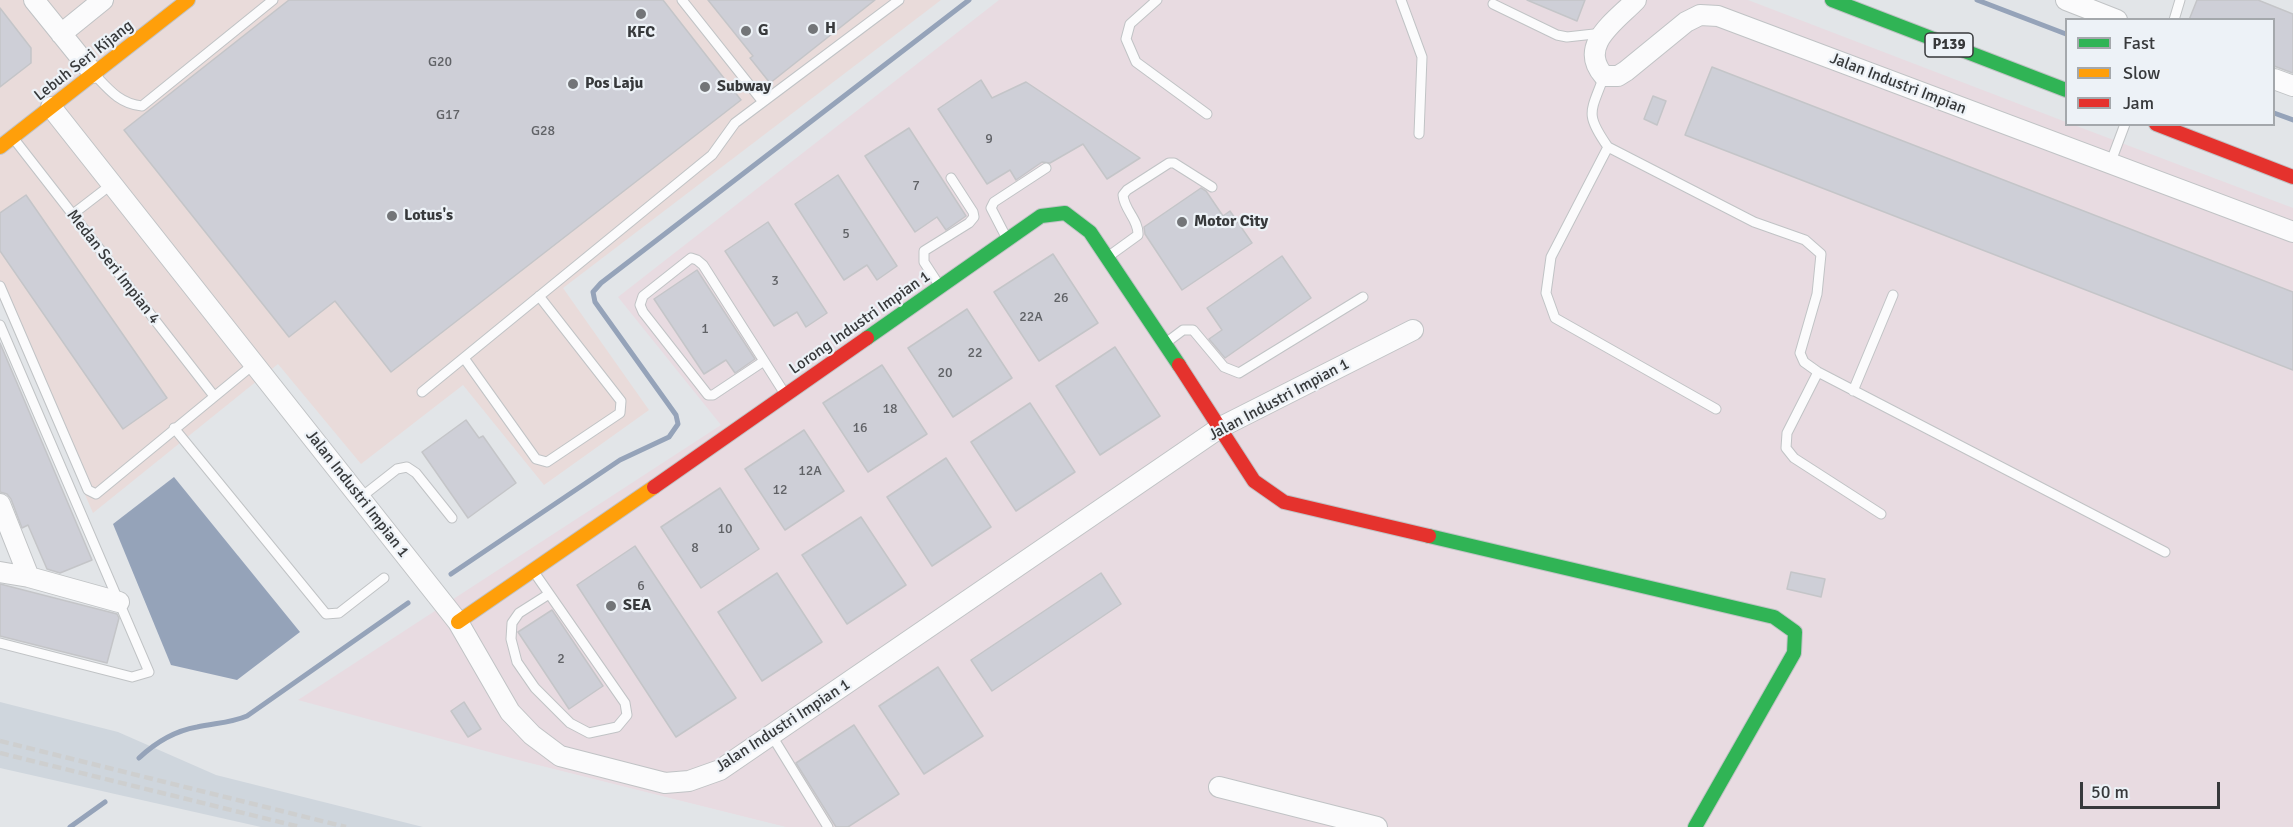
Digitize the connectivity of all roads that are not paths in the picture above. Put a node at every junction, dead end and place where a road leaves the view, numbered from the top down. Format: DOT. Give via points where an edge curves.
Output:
graph roads {
  1 [pos="34,0"];
  2 [pos="103,0"];
  3 [pos="188,0"];
  4 [pos="273,0"];
  5 [pos="682,0"];
  6 [pos="899,0"];
  7 [pos="1157,0"];
  8 [pos="1401,0"];
  9 [pos="1636,0"];
  10 [pos="1832,0"];
  11 [pos="2066,0"];
  12 [pos="2180,0"];
  13 [pos="1493,4"];
  14 [pos="2112,18"];
  15 [pos="2175,18"];
  16 [pos="61,33"];
  17 [pos="1603,33"];
  18 [pos="93,73"];
  19 [pos="1604,76"];
  20 [pos="2275,79"];
  21 [pos="2293,86"];
  22 [pos="2065,89"];
  23 [pos="763,102"];
  24 [pos="51,107"];
  25 [pos="1207,114"];
  26 [pos="2124,126"];
  27 [pos="2161,126"];
  28 [pos="1419,134"];
  29 [pos="13,137"];
  30 [pos="0,147"];
  31 [pos="1608,147"];
  32 [pos="2110,164"];
  33 [pos="1046,168"];
  34 [pos="2293,177"];
  35 [pos="951,178"];
  36 [pos="112,184"];
  37 [pos="1212,187"];
  38 [pos="73,214"];
  39 [pos="2293,232"];
  40 [pos="1008,239"];
  41 [pos="1107,257"];
  42 [pos="0,285"];
  43 [pos="940,287"];
  44 [pos="1893,295"];
  45 [pos="539,296"];
  46 [pos="1363,297"];
  47 [pos="0,325"];
  48 [pos="1413,330"];
  49 [pos="1165,344"];
  50 [pos="464,358"];
  51 [pos="764,361"];
  52 [pos="254,364"];
  53 [pos="1818,372"];
  54 [pos="1853,391"];
  55 [pos="422,392"];
  56 [pos="214,396"];
  57 [pos="785,396"];
  58 [pos="1716,409"];
  59 [pos="174,428"];
  60 [pos="1221,428"];
  61 [pos="360,498"];
  62 [pos="0,504"];
  63 [pos="1881,514"];
  64 [pos="452,518"];
  65 [pos="2165,552"];
  66 [pos="533,570"];
  67 [pos="0,572"];
  68 [pos="30,577"];
  69 [pos="384,578"];
  70 [pos="549,594"];
  71 [pos="119,602"];
  72 [pos="458,622"];
  73 [pos="0,643"];
  74 [pos="772,736"];
  75 [pos="1219,787"];
  76 [pos="828,827"];
  77 [pos="1377,827"];
  78 [pos="1695,827"];
  1 -- 16 [label="street"];
  2 -- 16 [label="street"];
  3 -- 18 [label="street, Lebuh Seri Kijang"];
  4 -- 18 [label="lane" via="142,106 118,99"];
  5 -- 23 [label="lane"];
  6 -- 23 [label="lane"];
  7 -- 25 [label="lane" via="1130,24 1126,39 1136,62"];
  8 -- 28 [label="lane" via="1422,57"];
  9 -- 17 [label="street"];
  10 -- 22 [label="street, P139"];
  11 -- 14 [label="street"];
  12 -- 15 [label="lane"];
  13 -- 17 [label="lane" via="1557,35"];
  16 -- 18 [label="street"];
  17 -- 19 [label="street" via="1593,53"];
  18 -- 24 [label="street, Lebuh Seri Kijang"];
  19 -- 31 [label="lane" via="1591,110 1593,126"];
  19 -- 32 [label="street, Jalan Industri Impian" via="1618,76 1686,22 1700,15 1718,16"];
  20 -- 21 [label="street"];
  23 -- 45 [label="lane" via="735,123 712,155"];
  24 -- 29 [label="street, Lebuh Seri Kijang"];
  24 -- 36 [label="street, Jalan Industri Impian 1"];
  26 -- 32 [label="lane"];
  27 -- 34 [label="street"];
  29 -- 30 [label="street, Lebuh Seri Kijang"];
  29 -- 38 [label="lane, Medan Seri Impian 4"];
  31 -- 53 [label="lane" via="1754,222 1806,240 1821,254 1817,294 1800,353 1804,362"];
  31 -- 58 [label="lane" via="1551,257 1546,293 1555,318"];
  32 -- 39 [label="street, Jalan Industri Impian"];
  33 -- 40 [label="lane" via="994,202 991,208"];
  35 -- 43 [label="lane" via="974,217 924,251 924,262"];
  36 -- 38 [label="lane"];
  36 -- 52 [label="street, Jalan Industri Impian 1"];
  37 -- 41 [label="lane" via="1169,163 1127,189 1123,201 1139,229 1138,235"];
  38 -- 56 [label="lane, Medan Seri Impian 4"];
  40 -- 41 [label="street, Lorong Industri Impian 1" via="1041,216 1065,213 1090,232"];
  40 -- 43 [label="street, Lorong Industri Impian 1"];
  41 -- 49 [label="street, Lorong Industri Impian 1"];
  42 -- 59 [label="lane" via="88,490 96,494"];
  43 -- 57 [label="street, Lorong Industri Impian 1"];
  44 -- 54 [label="lane"];
  45 -- 50 [label="lane"];
  45 -- 50 [label="lane" via="621,401 620,412 547,462 540,462"];
  46 -- 49 [label="lane" via="1239,373 1224,367 1193,330 1183,330"];
  47 -- 71 [label="lane"];
  48 -- 60 [label="street, Jalan Industri Impian 1"];
  49 -- 60 [label="street, Lorong Industri Impian 1"];
  50 -- 55 [label="lane"];
  51 -- 51 [label="lane" via="708,395 643,312 643,296 691,258 698,260"];
  51 -- 57 [label="lane"];
  52 -- 56 [label="lane"];
  52 -- 61 [label="street, Jalan Industri Impian 1"];
  53 -- 54 [label="lane"];
  53 -- 63 [label="lane" via="1787,433 1786,448 1794,458"];
  54 -- 65 [label="lane"];
  56 -- 59 [label="lane"];
  57 -- 66 [label="street, Lorong Industri Impian 1"];
  59 -- 69 [label="lane" via="326,615 339,613"];
  60 -- 74 [label="street, Jalan Industri Impian 1"];
  60 -- 78 [label="street, Lorong Industri Impian 1" via="1254,481 1284,502 1774,617 1795,632 1794,653"];
  61 -- 64 [label="lane" via="397,469 407,467"];
  61 -- 72 [label="street, Jalan Industri Impian 1"];
  62 -- 68 [label="street"];
  66 -- 70 [label="lane"];
  66 -- 72 [label="street, Lorong Industri Impian 1"];
  67 -- 68 [label="street"];
  68 -- 71 [label="street"];
  70 -- 70 [label="lane" via="512,623 511,639 517,662 535,688 570,723 589,733 617,727 627,715 626,703"];
  71 -- 73 [label="lane" via="149,672 132,677"];
  72 -- 74 [label="street, Jalan Industri Impian 1" via="510,712 560,756 665,783 689,781 720,770"];
  74 -- 76 [label="lane"];
  75 -- 77 [label="street"];
}
